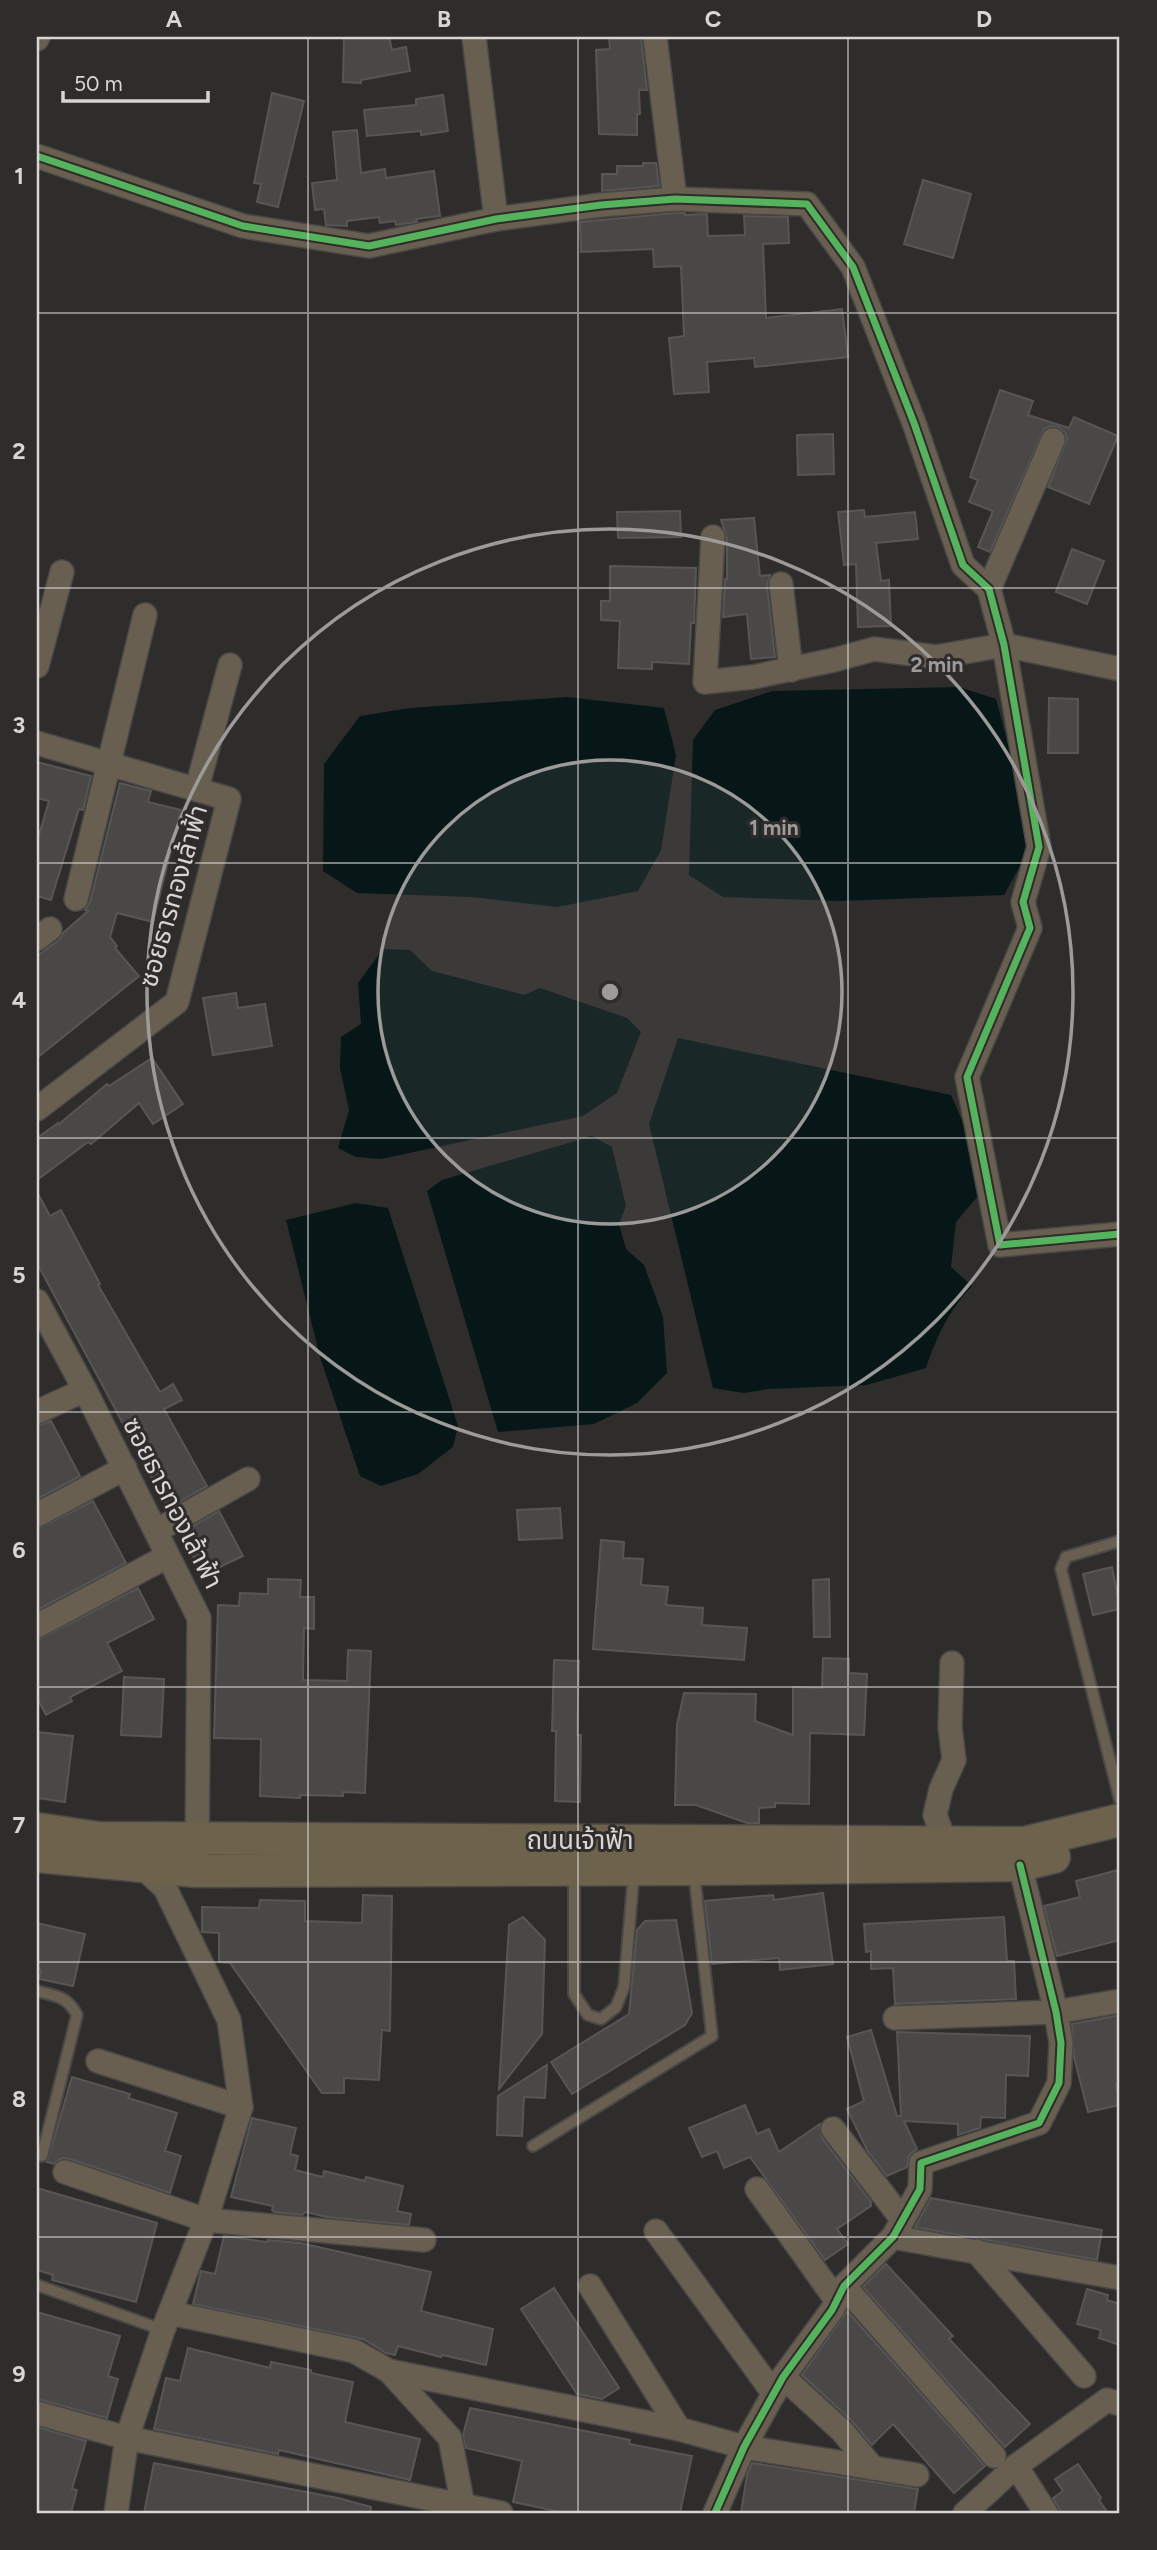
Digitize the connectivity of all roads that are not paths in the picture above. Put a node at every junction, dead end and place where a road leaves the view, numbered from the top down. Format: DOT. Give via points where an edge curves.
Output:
graph roads {
  1 [pos="474,37"];
  2 [pos="655,37"];
  3 [pos="37,156"];
  4 [pos="675,199"];
  5 [pos="496,219"];
  6 [pos="1053,440"];
  7 [pos="713,537"];
  8 [pos="62,572"];
  9 [pos="781,584"];
  10 [pos="989,589"];
  11 [pos="145,615"];
  12 [pos="1004,645"];
  13 [pos="230,665"];
  14 [pos="37,666"];
  15 [pos="1120,669"];
  16 [pos="791,670"];
  17 [pos="37,743"];
  18 [pos="110,764"];
  19 [pos="197,788"];
  20 [pos="76,899"];
  21 [pos="37,1109"];
  22 [pos="1120,1234"];
  23 [pos="37,1301"];
  24 [pos="85,1390"];
  25 [pos="37,1412"];
  26 [pos="125,1468"];
  27 [pos="248,1479"];
  28 [pos="37,1515"];
  29 [pos="156,1531"];
  30 [pos="1120,1541"];
  31 [pos="168,1556"];
  32 [pos="37,1626"];
  33 [pos="952,1663"];
  34 [pos="1120,1800"];
  35 [pos="1120,1821"];
  36 [pos="37,1829"];
  37 [pos="197,1839"];
  38 [pos="945,1842"];
  39 [pos="1120,1843"];
  40 [pos="37,1856"];
  41 [pos="140,1865"];
  42 [pos="1020,1865"];
  43 [pos="635,1869"];
  44 [pos="693,1869"];
  45 [pos="574,1870"];
  46 [pos="196,1871"];
  47 [pos="37,1992"];
  48 [pos="1120,2001"];
  49 [pos="1056,2012"];
  50 [pos="895,2018"];
  51 [pos="98,2061"];
  52 [pos="241,2107"];
  53 [pos="833,2129"];
  54 [pos="533,2146"];
  55 [pos="42,2156"];
  56 [pos="65,2172"];
  57 [pos="757,2189"];
  58 [pos="206,2220"];
  59 [pos="897,2228"];
  60 [pos="656,2231"];
  61 [pos="424,2240"];
  62 [pos="976,2251"];
  63 [pos="1120,2277"];
  64 [pos="37,2285"];
  65 [pos="590,2286"];
  66 [pos="841,2294"];
  67 [pos="166,2321"];
  68 [pos="389,2371"];
  69 [pos="1084,2376"];
  70 [pos="778,2385"];
  71 [pos="1120,2404"];
  72 [pos="37,2413"];
  73 [pos="679,2429"];
  74 [pos="127,2438"];
  75 [pos="744,2447"];
  76 [pos="994,2456"];
  77 [pos="1016,2466"];
  78 [pos="873,2468"];
  79 [pos="917,2475"];
  80 [pos="463,2506"];
  81 [pos="116,2513"];
  82 [pos="500,2513"];
  83 [pos="715,2513"];
  84 [pos="965,2513"];
  85 [pos="1046,2513"];
  1 -- 5 [label="street"];
  2 -- 4 [label="street"];
  3 -- 5 [label="street" via="243,226 369,246"];
  4 -- 5 [label="street"];
  4 -- 10 [label="street" via="807,204 853,267 914,423 962,565"];
  6 -- 10 [label="street"];
  7 -- 16 [label="street" via="705,682"];
  8 -- 14 [label="street"];
  9 -- 16 [label="street"];
  10 -- 12 [label="street"];
  11 -- 18 [label="street"];
  12 -- 15 [label="street"];
  12 -- 16 [label="street" via="936,657 874,649"];
  12 -- 22 [label="street" via="1039,847 1023,902 1030,928 967,1076 1000,1245"];
  13 -- 19 [label="street"];
  17 -- 18 [label="street"];
  18 -- 19 [label="street"];
  18 -- 20 [label="street"];
  19 -- 21 [label="street, ซอยธารทองเล้าฟ้า" via="229,799 177,1002"];
  23 -- 24 [label="street, ซอยธารทองเล้าฟ้า"];
  24 -- 25 [label="street"];
  24 -- 26 [label="street, ซอยธารทองเล้าฟ้า"];
  26 -- 28 [label="street"];
  26 -- 29 [label="street, ซอยธารทองเล้าฟ้า"];
  27 -- 29 [label="street"];
  29 -- 31 [label="street, ซอยธารทองเล้าฟ้า"];
  30 -- 34 [label="lane" via="1066,1557 1061,1569"];
  31 -- 32 [label="street"];
  31 -- 37 [label="street, ซอยธารทองเล้าฟ้า" via="199,1618"];
  33 -- 38 [label="street" via="954,1760 935,1815"];
  35 -- 38 [label="main road, ถนนเจ้าฟ้า" via="1024,1843"];
  36 -- 37 [label="main road, ถนนเจ้าฟ้า" via="98,1838"];
  37 -- 38 [label="main road, ถนนเจ้าฟ้า"];
  37 -- 46 [label="street, ซอยธารทองเล้าฟ้า"];
  39 -- 42 [label="main road, ถนนเจ้าฟ้า"];
  40 -- 41 [label="main road, ถนนเจ้าฟ้า"];
  41 -- 46 [label="main road, ถนนเจ้าฟ้า"];
  41 -- 52 [label="street" via="165,1888 229,2020"];
  42 -- 44 [label="main road, ถนนเจ้าฟ้า"];
  42 -- 49 [label="street"];
  43 -- 44 [label="main road, ถนนเจ้าฟ้า"];
  43 -- 45 [label="main road, ถนนเจ้าฟ้า"];
  43 -- 45 [label="lane" via="624,1987 616,2007 601,2019 587,2015 573,1994"];
  44 -- 54 [label="lane" via="712,2036"];
  45 -- 46 [label="main road, ถนนเจ้าฟ้า"];
  47 -- 55 [label="lane" via="61,1997 77,2015"];
  48 -- 49 [label="street"];
  49 -- 50 [label="street"];
  49 -- 59 [label="street" via="1061,2043 1059,2082 1039,2123 921,2163 920,2189"];
  51 -- 52 [label="street"];
  52 -- 58 [label="street"];
  53 -- 59 [label="street"];
  56 -- 58 [label="street"];
  57 -- 66 [label="street"];
  58 -- 61 [label="street"];
  58 -- 67 [label="street"];
  59 -- 62 [label="street"];
  59 -- 66 [label="street"];
  60 -- 70 [label="street"];
  62 -- 63 [label="street"];
  62 -- 69 [label="street"];
  64 -- 67 [label="lane"];
  65 -- 73 [label="street"];
  66 -- 70 [label="street"];
  66 -- 76 [label="street"];
  67 -- 68 [label="street" via="354,2351"];
  67 -- 74 [label="street"];
  68 -- 73 [label="street"];
  68 -- 80 [label="street" via="450,2438"];
  70 -- 75 [label="street"];
  70 -- 78 [label="street" via="842,2431"];
  71 -- 77 [label="street" via="1107,2400"];
  72 -- 74 [label="street"];
  73 -- 75 [label="street"];
  74 -- 80 [label="street"];
  74 -- 81 [label="street"];
  75 -- 78 [label="street"];
  75 -- 83 [label="street"];
  77 -- 84 [label="street"];
  77 -- 85 [label="street"];
  78 -- 79 [label="street"];
  80 -- 82 [label="street"];
}
